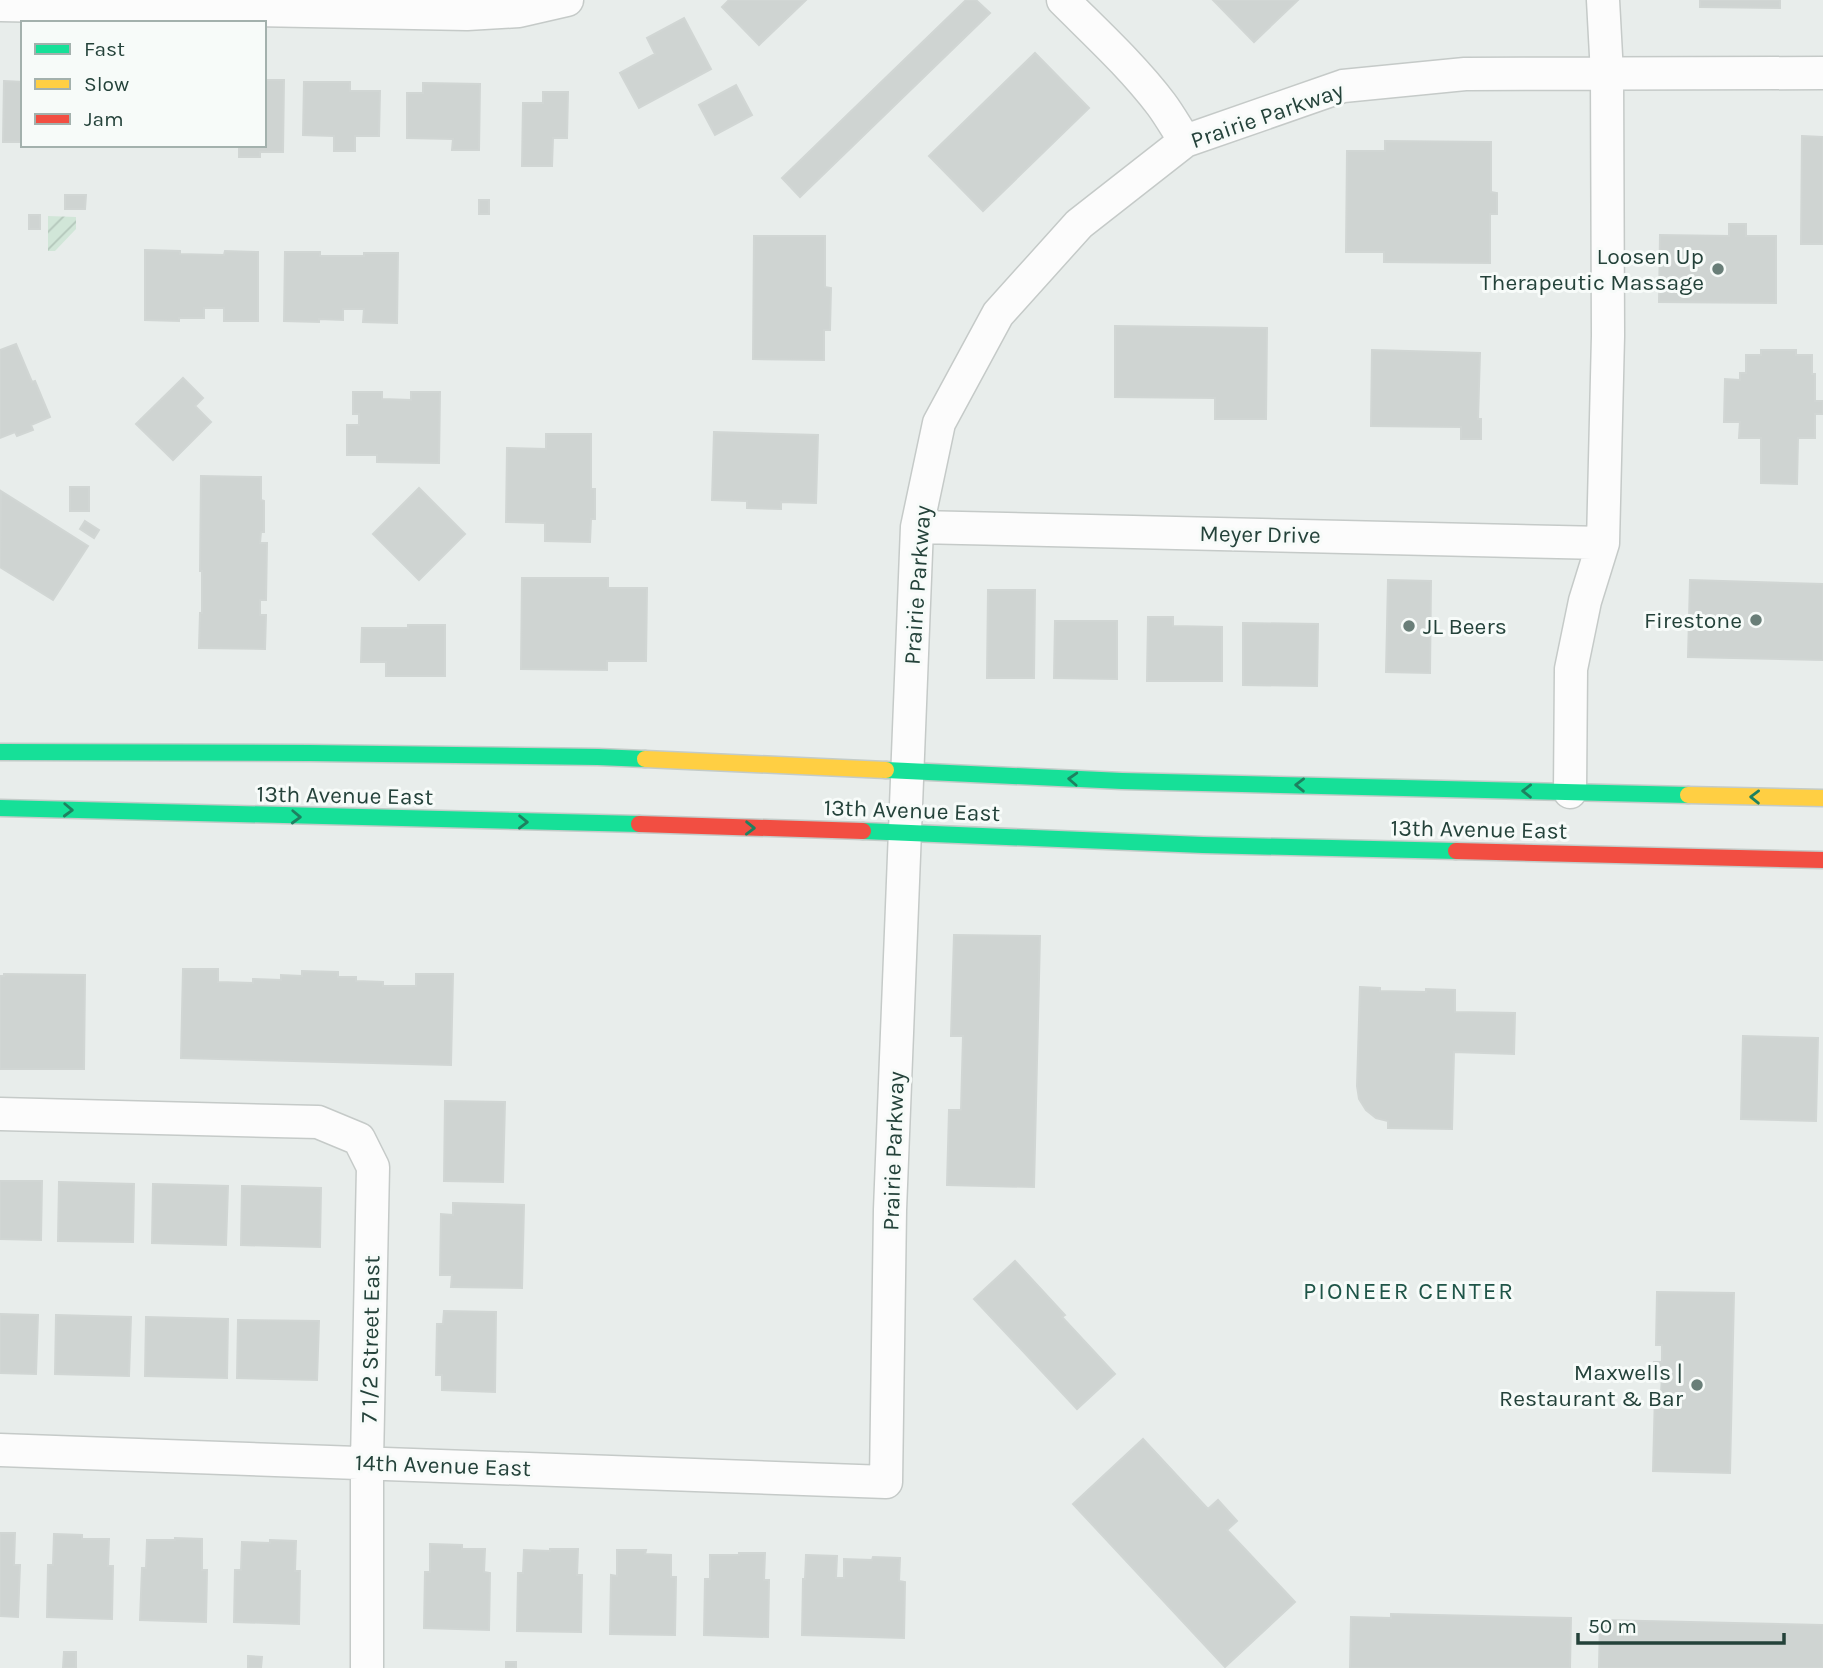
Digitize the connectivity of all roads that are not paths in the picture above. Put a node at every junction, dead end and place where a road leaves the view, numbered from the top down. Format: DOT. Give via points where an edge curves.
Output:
graph roads {
  1 [pos="567,0"];
  2 [pos="1063,0"];
  3 [pos="1603,0"];
  4 [pos="0,5"];
  5 [pos="1823,73"];
  6 [pos="1607,75"];
  7 [pos="1185,141"];
  8 [pos="917,527"];
  9 [pos="1603,543"];
  10 [pos="0,752"];
  11 [pos="907,771"];
  12 [pos="1570,792"];
  13 [pos="1823,798"];
  14 [pos="0,808"];
  15 [pos="904,833"];
  16 [pos="1823,860"];
  17 [pos="0,1114"];
  18 [pos="0,1450"];
  19 [pos="367,1462"];
  20 [pos="886,1482"];
  21 [pos="367,1668"];
  1 -- 4 [label="street" via="519,11 467,14"];
  2 -- 7 [label="street" via="1143,83"];
  3 -- 6 [label="street"];
  5 -- 6 [label="street, Prairie Parkway"];
  6 -- 7 [label="street, Prairie Parkway" via="1465,74 1343,86"];
  6 -- 9 [label="street"];
  7 -- 8 [label="street, Prairie Parkway" via="1079,224 998,314 939,423"];
  8 -- 9 [label="street, Meyer Drive"];
  8 -- 11 [label="street, Prairie Parkway"];
  9 -- 12 [label="street" via="1571,669"];
  10 -- 11 [label="main road, 13th Avenue East" via="598,757"];
  12 -- 11 [label="main road, 13th Avenue East, one-way"];
  11 -- 15 [label="street, Prairie Parkway"];
  13 -- 12 [label="main road, 13th Avenue East, one-way"];
  14 -- 15 [label="main road, 13th Avenue East, one-way"];
  15 -- 16 [label="main road, 13th Avenue East"];
  15 -- 20 [label="street, Prairie Parkway" via="890,1210"];
  17 -- 19 [label="street, 7 1/2 Street East" via="318,1122 359,1139 373,1167"];
  18 -- 19 [label="street, 14th Avenue East"];
  19 -- 20 [label="street, 14th Avenue East"];
  19 -- 21 [label="street, 7 1/2 Street East"];
}
